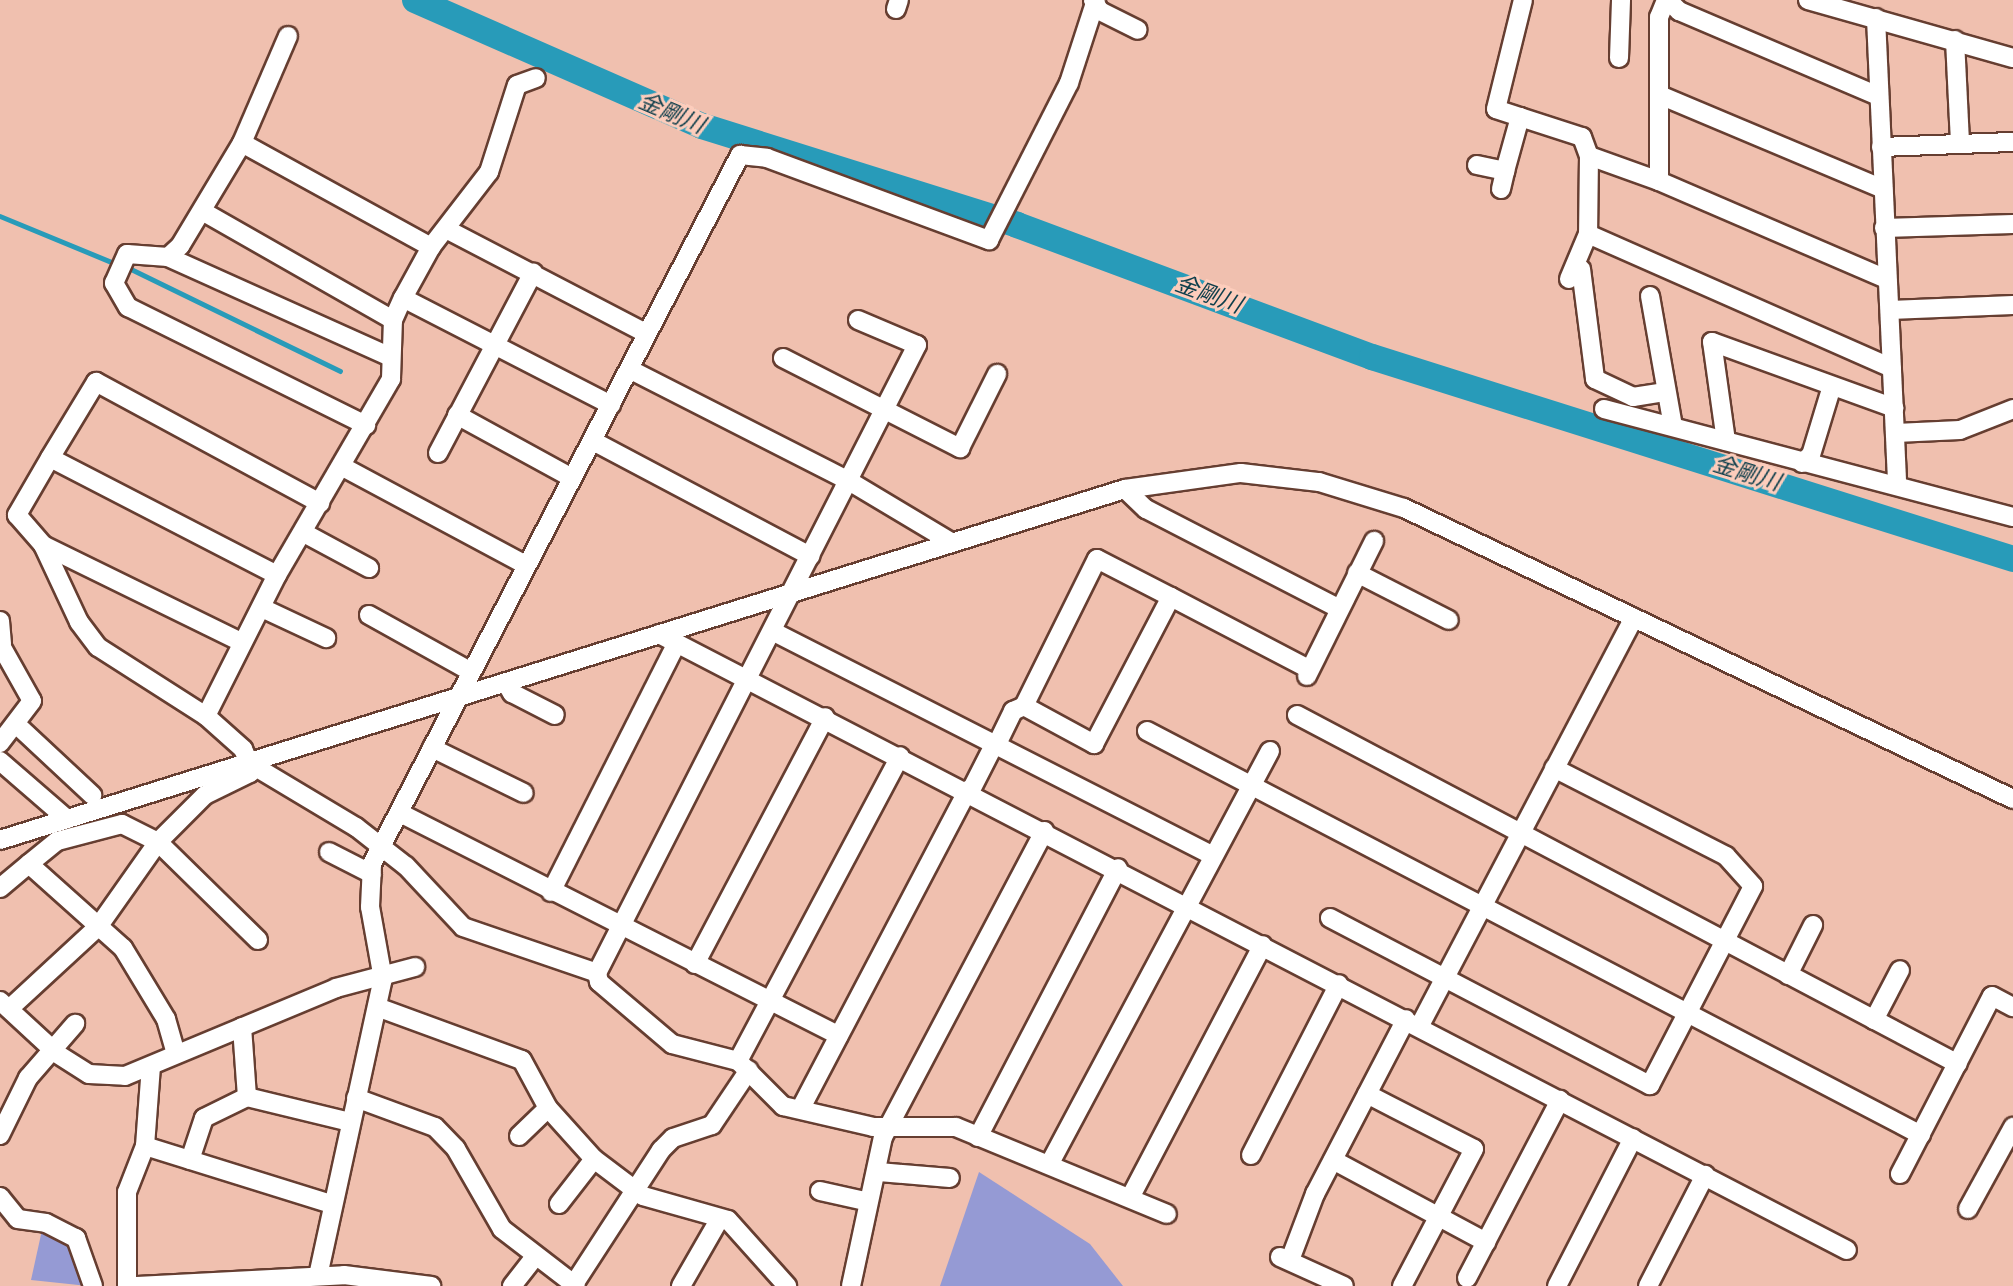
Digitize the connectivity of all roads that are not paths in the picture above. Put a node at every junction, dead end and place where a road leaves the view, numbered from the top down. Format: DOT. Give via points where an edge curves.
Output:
graph roads {
  1 [pos="1524,0"];
  2 [pos="1621,0"];
  3 [pos="1667,0"];
  4 [pos="1808,0"];
  5 [pos="1095,1"];
  6 [pos="1876,18"];
  7 [pos="1138,30"];
  8 [pos="288,36"];
  9 [pos="1955,40"];
  10 [pos="1619,58"];
  11 [pos="2013,58"];
  12 [pos="536,78"];
  13 [pos="1662,96"];
  14 [pos="1878,96"];
  15 [pos="1520,117"];
  16 [pos="2013,142"];
  17 [pos="242,143"];
  18 [pos="1960,144"];
  19 [pos="1881,147"];
  20 [pos="1589,156"];
  21 [pos="1478,165"];
  22 [pos="1659,181"];
  23 [pos="1883,189"];
  24 [pos="202,211"];
  25 [pos="2013,224"];
  26 [pos="1884,228"];
  27 [pos="446,229"];
  28 [pos="1588,234"];
  29 [pos="431,247"];
  30 [pos="168,257"];
  31 [pos="1581,269"];
  32 [pos="533,273"];
  33 [pos="1886,279"];
  34 [pos="1650,296"];
  35 [pos="402,298"];
  36 [pos="2013,305"];
  37 [pos="1890,310"];
  38 [pos="393,320"];
  39 [pos="859,320"];
  40 [pos="646,333"];
  41 [pos="1576,333"];
  42 [pos="492,348"];
  43 [pos="388,356"];
  44 [pos="783,358"];
  45 [pos="1892,368"];
  46 [pos="631,370"];
  47 [pos="998,374"];
  48 [pos="1832,386"];
  49 [pos="1666,392"];
  50 [pos="611,405"];
  51 [pos="1894,408"];
  52 [pos="1604,409"];
  53 [pos="2013,410"];
  54 [pos="884,412"];
  55 [pos="457,415"];
  56 [pos="366,425"];
  57 [pos="1673,426"];
  58 [pos="1896,433"];
  59 [pos="1726,441"];
  60 [pos="593,442"];
  61 [pos="438,453"];
  62 [pos="50,458"];
  63 [pos="1801,463"];
  64 [pos="343,467"];
  65 [pos="572,478"];
  66 [pos="849,481"];
  67 [pos="1897,486"];
  68 [pos="1125,489"];
  69 [pos="320,503"];
  70 [pos="8,513"];
  71 [pos="2013,517"];
  72 [pos="304,533"];
  73 [pos="1374,541"];
  74 [pos="951,542"];
  75 [pos="43,545"];
  76 [pos="810,556"];
  77 [pos="524,564"];
  78 [pos="369,568"];
  79 [pos="1357,573"];
  80 [pos="277,575"];
  81 [pos="791,593"];
  82 [pos="1171,597"];
  83 [pos="261,608"];
  84 [pos="1338,608"];
  85 [pos="369,615"];
  86 [pos="1634,618"];
  87 [pos="1449,620"];
  88 [pos="0,621"];
  89 [pos="774,632"];
  90 [pos="659,634"];
  91 [pos="326,638"];
  92 [pos="241,642"];
  93 [pos="677,643"];
  94 [pos="1,644"];
  95 [pos="468,670"];
  96 [pos="748,679"];
  97 [pos="506,683"];
  98 [pos="458,699"];
  99 [pos="1024,706"];
  100 [pos="555,715"];
  101 [pos="1297,715"];
  102 [pos="205,716"];
  103 [pos="824,717"];
  104 [pos="18,725"];
  105 [pos="1147,732"];
  106 [pos="0,743"];
  107 [pos="996,744"];
  108 [pos="432,748"];
  109 [pos="1270,751"];
  110 [pos="900,756"];
  111 [pos="0,761"];
  112 [pos="248,763"];
  113 [pos="1554,768"];
  114 [pos="1248,784"];
  115 [pos="969,791"];
  116 [pos="524,793"];
  117 [pos="92,795"];
  118 [pos="2013,799"];
  119 [pos="400,813"];
  120 [pos="67,819"];
  121 [pos="1044,831"];
  122 [pos="1520,834"];
  123 [pos="0,840"];
  124 [pos="158,842"];
  125 [pos="379,846"];
  126 [pos="329,852"];
  127 [pos="1211,855"];
  128 [pos="29,864"];
  129 [pos="1118,868"];
  130 [pos="372,874"];
  131 [pos="0,888"];
  132 [pos="551,892"];
  133 [pos="1186,904"];
  134 [pos="1482,907"];
  135 [pos="1330,918"];
  136 [pos="1813,925"];
  137 [pos="620,926"];
  138 [pos="98,927"];
  139 [pos="258,940"];
  140 [pos="1724,942"];
  141 [pos="1263,945"];
  142 [pos="695,964"];
  143 [pos="415,967"];
  144 [pos="1900,970"];
  145 [pos="597,973"];
  146 [pos="1788,975"];
  147 [pos="1446,978"];
  148 [pos="383,979"];
  149 [pos="1339,984"];
  150 [pos="769,1001"];
  151 [pos="4,1005"];
  152 [pos="377,1007"];
  153 [pos="2013,1007"];
  154 [pos="1687,1014"];
  155 [pos="1874,1020"];
  156 [pos="1413,1023"];
  157 [pos="75,1024"];
  158 [pos="243,1027"];
  159 [pos="839,1036"];
  160 [pos="52,1049"];
  161 [pos="176,1051"];
  162 [pos="1958,1064"];
  163 [pos="151,1066"];
  164 [pos="744,1066"];
  165 [pos="1367,1094"];
  166 [pos="247,1097"];
  167 [pos="356,1098"];
  168 [pos="1560,1100"];
  169 [pos="802,1106"];
  170 [pos="548,1108"];
  171 [pos="351,1122"];
  172 [pos="891,1127"];
  173 [pos="2013,1127"];
  174 [pos="0,1135"];
  175 [pos="1921,1135"];
  176 [pos="519,1136"];
  177 [pos="978,1137"];
  178 [pos="1633,1138"];
  179 [pos="145,1146"];
  180 [pos="1251,1155"];
  181 [pos="594,1159"];
  182 [pos="190,1160"];
  183 [pos="1333,1160"];
  184 [pos="1050,1163"];
  185 [pos="879,1172"];
  186 [pos="1900,1174"];
  187 [pos="1705,1175"];
  188 [pos="950,1178"];
  189 [pos="634,1191"];
  190 [pos="820,1191"];
  191 [pos="1132,1194"];
  192 [pos="0,1197"];
  193 [pos="865,1201"];
  194 [pos="331,1204"];
  195 [pos="559,1204"];
  196 [pos="1968,1209"];
  197 [pos="1167,1214"];
  198 [pos="1438,1217"];
  199 [pos="719,1220"];
  200 [pos="1486,1242"];
  201 [pos="1847,1250"];
  202 [pos="535,1257"];
  203 [pos="318,1276"];
  204 [pos="1467,1278"];
  205 [pos="276,1281"];
  206 [pos="221,1282"];
  207 [pos="350,1282"];
  208 [pos="399,1284"];
  209 [pos="143,1285"];
  210 [pos="575,1285"];
  211 [pos="93,1286"];
  212 [pos="127,1286"];
  213 [pos="431,1286"];
  214 [pos="512,1286"];
  215 [pos="681,1286"];
  216 [pos="787,1286"];
  217 [pos="851,1286"];
  218 [pos="1344,1286"];
  219 [pos="1402,1286"];
  220 [pos="1557,1286"];
  221 [pos="1648,1286"];
  1 -- 15 [label="street" via="1496,109"];
  2 -- 10 [label="street"];
  3 -- 13 [label="street" via="1659,17"];
  3 -- 14 [label="street" via="1679,11"];
  4 -- 6 [label="street"];
  5 -- 7 [label="street"];
  5 -- 40 [label="street" via="1069,83 1004,200 989,240 767,159 740,155"];
  6 -- 9 [label="street"];
  6 -- 14 [label="street"];
  8 -- 17 [label="street"];
  9 -- 11 [label="street"];
  9 -- 18 [label="street"];
  12 -- 27 [label="street" via="517,85 489,172"];
  13 -- 22 [label="street"];
  13 -- 23 [label="street"];
  14 -- 19 [label="street"];
  15 -- 20 [label="street" via="1582,137"];
  15 -- 21 [label="street" via="1503,180"];
  16 -- 18 [label="street"];
  17 -- 24 [label="street"];
  17 -- 29 [label="street"];
  18 -- 19 [label="street"];
  19 -- 23 [label="street"];
  20 -- 22 [label="street"];
  20 -- 28 [label="street"];
  22 -- 33 [label="street"];
  23 -- 26 [label="street"];
  24 -- 30 [label="street"];
  24 -- 38 [label="street"];
  25 -- 26 [label="street"];
  26 -- 33 [label="street"];
  27 -- 29 [label="street"];
  27 -- 32 [label="street"];
  28 -- 41 [label="street" via="1568,273"];
  28 -- 45 [label="street"];
  29 -- 35 [label="street"];
  30 -- 43 [label="street"];
  30 -- 56 [label="street" via="127,254 114,283 128,307"];
  31 -- 49 [label="street" via="1595,379 1633,397"];
  32 -- 40 [label="street"];
  32 -- 42 [label="street"];
  33 -- 37 [label="street"];
  34 -- 49 [label="street"];
  35 -- 38 [label="street"];
  35 -- 42 [label="street"];
  36 -- 37 [label="street"];
  37 -- 45 [label="street"];
  38 -- 43 [label="street"];
  39 -- 54 [label="street" via="917,345"];
  40 -- 46 [label="street"];
  42 -- 50 [label="street"];
  42 -- 55 [label="street"];
  43 -- 56 [label="street" via="391,379"];
  44 -- 54 [label="street"];
  45 -- 51 [label="street"];
  46 -- 50 [label="street"];
  46 -- 66 [label="street"];
  47 -- 54 [label="street" via="960,448"];
  48 -- 51 [label="street"];
  48 -- 59 [label="street" via="1712,342"];
  48 -- 63 [label="street" via="1811,455"];
  49 -- 57 [label="street"];
  50 -- 60 [label="street"];
  51 -- 58 [label="street"];
  52 -- 57 [label="street"];
  53 -- 58 [label="street" via="1960,430"];
  54 -- 66 [label="street"];
  55 -- 61 [label="street"];
  55 -- 65 [label="street"];
  56 -- 64 [label="street"];
  57 -- 59 [label="street"];
  58 -- 67 [label="street"];
  59 -- 63 [label="street"];
  60 -- 65 [label="street"];
  60 -- 76 [label="street"];
  62 -- 69 [label="street" via="96,382"];
  62 -- 70 [label="street"];
  62 -- 80 [label="street"];
  63 -- 67 [label="street"];
  64 -- 69 [label="street"];
  64 -- 77 [label="street"];
  65 -- 77 [label="street"];
  66 -- 74 [label="street"];
  66 -- 76 [label="street"];
  67 -- 71 [label="street"];
  68 -- 74 [label="street"];
  68 -- 84 [label="street" via="1146,509"];
  68 -- 86 [label="street" via="1220,474 1319,482 1404,508"];
  69 -- 72 [label="street"];
  70 -- 75 [label="street"];
  72 -- 78 [label="street"];
  72 -- 80 [label="street"];
  73 -- 79 [label="street"];
  74 -- 81 [label="street"];
  75 -- 92 [label="street"];
  75 -- 102 [label="street" via="79,622 98,647"];
  76 -- 81 [label="street"];
  77 -- 95 [label="street"];
  79 -- 84 [label="street"];
  79 -- 87 [label="street"];
  80 -- 83 [label="street"];
  81 -- 89 [label="street"];
  81 -- 90 [label="street"];
  82 -- 84 [label="street" via="1307,672"];
  82 -- 99 [label="street" via="1094,744"];
  82 -- 99 [label="street" via="1097,559"];
  83 -- 91 [label="street"];
  83 -- 92 [label="street"];
  85 -- 95 [label="street"];
  86 -- 113 [label="street"];
  86 -- 118 [label="street"];
  88 -- 94 [label="street"];
  89 -- 96 [label="street"];
  89 -- 107 [label="street"];
  90 -- 93 [label="street"];
  90 -- 97 [label="street"];
  92 -- 102 [label="street"];
  93 -- 96 [label="street"];
  93 -- 132 [label="street"];
  94 -- 104 [label="street" via="32,701"];
  95 -- 98 [label="street"];
  96 -- 103 [label="street"];
  96 -- 137 [label="street"];
  97 -- 98 [label="street"];
  97 -- 100 [label="street" via="512,693"];
  98 -- 108 [label="street"];
  98 -- 112 [label="street"];
  99 -- 107 [label="street" via="1013,711"];
  101 -- 122 [label="street"];
  102 -- 112 [label="street" via="243,749"];
  103 -- 110 [label="street"];
  103 -- 142 [label="street"];
  104 -- 106 [label="street"];
  104 -- 117 [label="street"];
  105 -- 114 [label="street"];
  107 -- 115 [label="street"];
  107 -- 127 [label="street"];
  108 -- 116 [label="street"];
  108 -- 119 [label="street"];
  109 -- 114 [label="street"];
  110 -- 115 [label="street"];
  110 -- 150 [label="street"];
  111 -- 120 [label="street"];
  112 -- 120 [label="street"];
  112 -- 124 [label="street" via="250,773 205,795"];
  112 -- 125 [label="street"];
  113 -- 122 [label="street"];
  113 -- 140 [label="street" via="1726,856 1753,886"];
  114 -- 127 [label="street"];
  114 -- 134 [label="street"];
  115 -- 121 [label="street"];
  115 -- 159 [label="street"];
  119 -- 125 [label="street"];
  119 -- 132 [label="street"];
  120 -- 123 [label="street"];
  121 -- 129 [label="street"];
  121 -- 172 [label="street"];
  122 -- 134 [label="street"];
  122 -- 140 [label="street"];
  124 -- 128 [label="street" via="122,824 57,841"];
  124 -- 138 [label="street"];
  124 -- 139 [label="street"];
  125 -- 130 [label="street"];
  125 -- 145 [label="street" via="463,927"];
  126 -- 130 [label="street"];
  127 -- 133 [label="street"];
  128 -- 131 [label="street"];
  128 -- 138 [label="street"];
  129 -- 133 [label="street"];
  129 -- 177 [label="street"];
  130 -- 148 [label="street" via="370,907"];
  132 -- 137 [label="street"];
  133 -- 141 [label="street"];
  133 -- 184 [label="street"];
  134 -- 147 [label="street"];
  134 -- 154 [label="street"];
  135 -- 147 [label="street"];
  136 -- 146 [label="street"];
  137 -- 142 [label="street"];
  137 -- 145 [label="street"];
  138 -- 151 [label="street"];
  138 -- 161 [label="street" via="123,948 166,1019"];
  140 -- 146 [label="street"];
  140 -- 154 [label="street"];
  141 -- 149 [label="street"];
  141 -- 191 [label="street"];
  142 -- 150 [label="street"];
  143 -- 148 [label="street"];
  144 -- 155 [label="street"];
  145 -- 164 [label="street" via="599,982 656,1035"];
  146 -- 155 [label="street"];
  147 -- 154 [label="street" via="1650,1085"];
  147 -- 156 [label="street"];
  148 -- 152 [label="street"];
  148 -- 158 [label="street" via="371,976"];
  149 -- 156 [label="street"];
  149 -- 180 [label="street"];
  150 -- 159 [label="street"];
  150 -- 164 [label="street"];
  151 -- 160 [label="street"];
  152 -- 167 [label="street"];
  152 -- 170 [label="street" via="522,1060"];
  153 -- 162 [label="street" via="1993,996"];
  154 -- 175 [label="street"];
  155 -- 162 [label="street"];
  156 -- 165 [label="street"];
  156 -- 168 [label="street"];
  157 -- 160 [label="street"];
  158 -- 161 [label="street"];
  158 -- 166 [label="street"];
  159 -- 169 [label="street"];
  160 -- 163 [label="street" via="97,1077"];
  160 -- 174 [label="street" via="18,1093"];
  161 -- 163 [label="street"];
  162 -- 175 [label="street"];
  163 -- 179 [label="street"];
  164 -- 169 [label="street" via="783,1106"];
  164 -- 189 [label="street" via="712,1125 673,1138"];
  165 -- 183 [label="street"];
  165 -- 198 [label="street" via="1474,1149"];
  166 -- 171 [label="street"];
  166 -- 182 [label="street" via="204,1118"];
  167 -- 171 [label="street"];
  167 -- 202 [label="street" via="435,1127 456,1149 502,1229"];
  168 -- 178 [label="street"];
  168 -- 200 [label="street"];
  169 -- 172 [label="street"];
  170 -- 176 [label="street"];
  170 -- 181 [label="street"];
  171 -- 194 [label="street"];
  172 -- 177 [label="street" via="948,1126"];
  172 -- 185 [label="street"];
  173 -- 196 [label="street"];
  175 -- 186 [label="street"];
  177 -- 184 [label="street"];
  178 -- 187 [label="street"];
  178 -- 220 [label="street"];
  179 -- 182 [label="street"];
  179 -- 212 [label="street" via="127,1192"];
  181 -- 189 [label="street"];
  181 -- 195 [label="street"];
  182 -- 194 [label="street"];
  183 -- 198 [label="street"];
  183 -- 218 [label="street" via="1285,1259"];
  184 -- 191 [label="street"];
  185 -- 188 [label="street"];
  185 -- 193 [label="street"];
  187 -- 201 [label="street"];
  187 -- 221 [label="street"];
  189 -- 199 [label="street" via="701,1207"];
  189 -- 210 [label="street"];
  190 -- 193 [label="street"];
  191 -- 197 [label="street"];
  192 -- 211 [label="street" via="18,1219 46,1223 76,1238"];
  193 -- 217 [label="street"];
  194 -- 203 [label="street"];
  198 -- 200 [label="street"];
  198 -- 219 [label="street"];
  199 -- 215 [label="street"];
  199 -- 216 [label="street" via="728,1220 754,1242"];
  200 -- 204 [label="street"];
  202 -- 210 [label="street"];
  202 -- 214 [label="street"];
  203 -- 205 [label="street"];
  203 -- 207 [label="street"];
  205 -- 206 [label="street"];
  206 -- 209 [label="street"];
  207 -- 208 [label="street"];
  208 -- 213 [label="street"];
}
